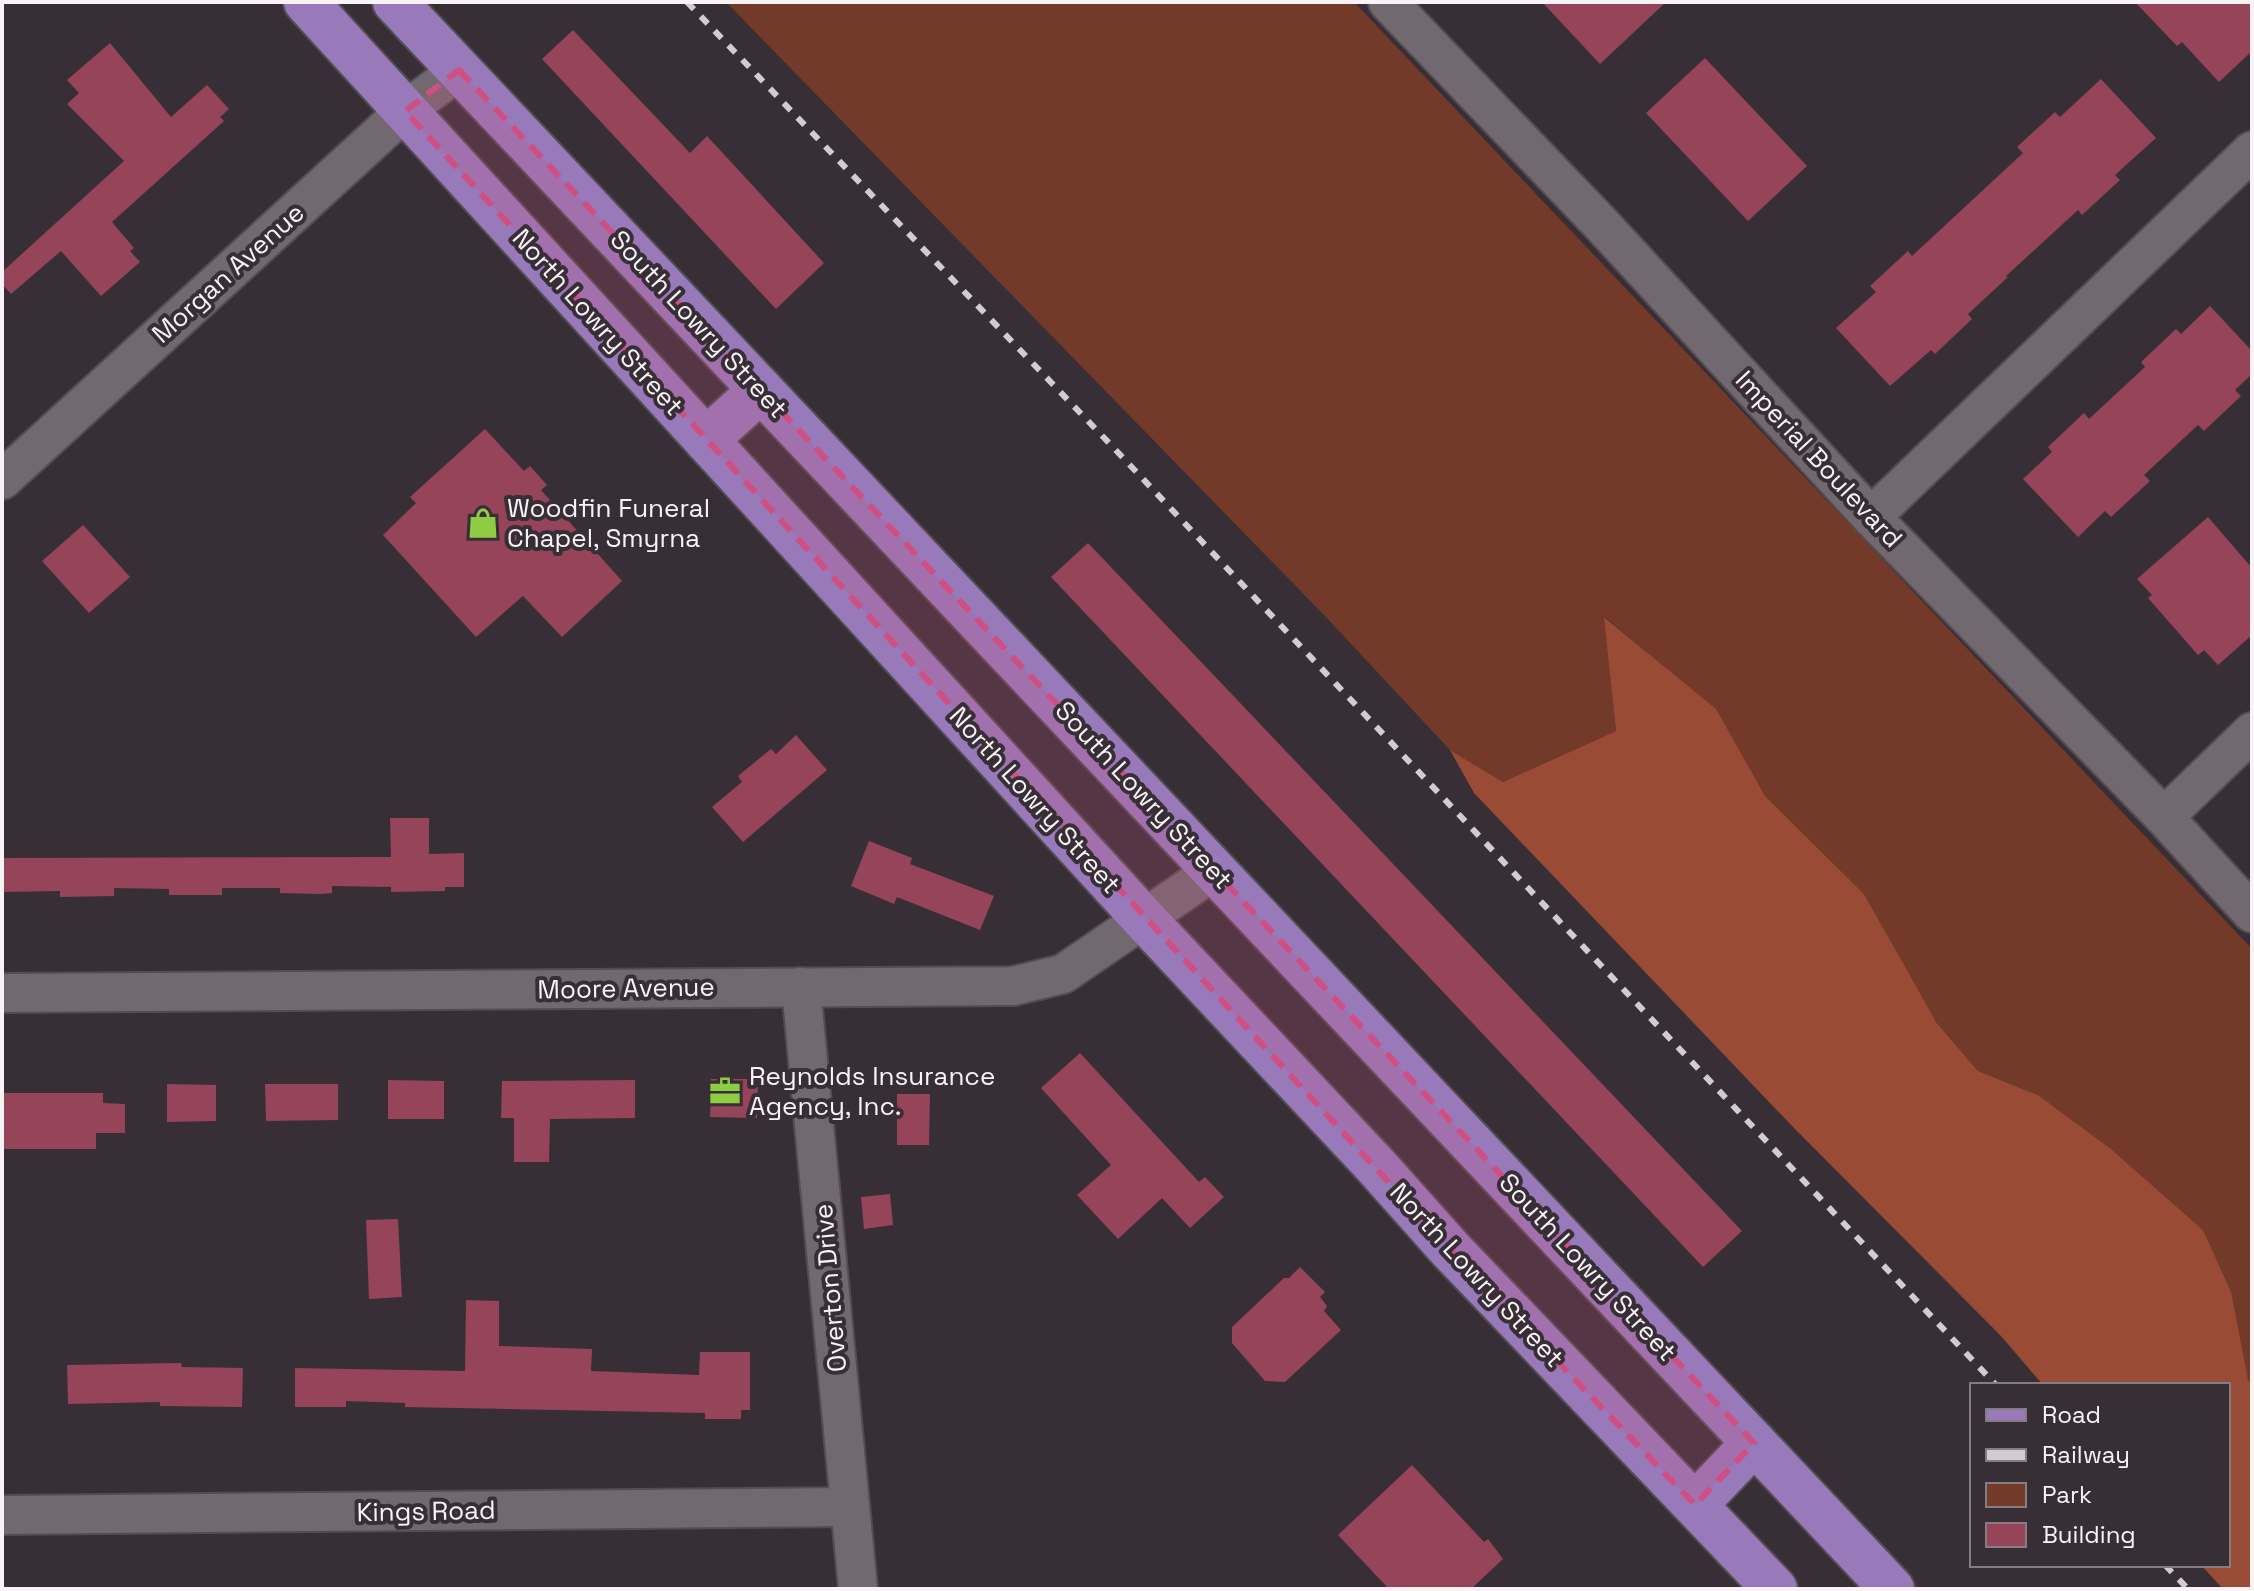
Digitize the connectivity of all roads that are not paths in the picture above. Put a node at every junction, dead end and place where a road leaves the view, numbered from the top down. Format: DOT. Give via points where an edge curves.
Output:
graph roads {
  1 [pos="306,2"];
  2 [pos="395,2"];
  3 [pos="1388,2"];
  4 [pos="459,70"];
  5 [pos="405,111"];
  6 [pos="2252,151"];
  7 [pos="761,390"];
  8 [pos="706,440"];
  9 [pos="2,480"];
  10 [pos="1871,517"];
  11 [pos="2252,732"];
  12 [pos="2164,817"];
  13 [pos="1215,870"];
  14 [pos="2252,913"];
  15 [pos="1143,918"];
  16 [pos="801,987"];
  17 [pos="2,993"];
  18 [pos="1754,1443"];
  19 [pos="1695,1505"];
  20 [pos="850,1507"];
  21 [pos="2,1515"];
  22 [pos="858,1589"];
  23 [pos="1775,1589"];
  24 [pos="1892,1589"];
  1 -- 5 [label="main road, North Lowry Street"];
  2 -- 4 [label="main road, South Lowry Street"];
  3 -- 10 [label="street, Imperial Boulevard"];
  4 -- 5 [label="street, Morgan Avenue"];
  4 -- 7 [label="main road, South Lowry Street"];
  5 -- 8 [label="main road, North Lowry Street"];
  5 -- 9 [label="street, Morgan Avenue"];
  6 -- 10 [label="street"];
  7 -- 8 [label="main road"];
  7 -- 13 [label="main road, South Lowry Street"];
  8 -- 15 [label="main road, North Lowry Street"];
  10 -- 12 [label="street, Imperial Boulevard"];
  11 -- 12 [label="street"];
  12 -- 14 [label="street, Imperial Boulevard"];
  13 -- 15 [label="street, Moore Avenue"];
  13 -- 18 [label="main road, South Lowry Street"];
  15 -- 16 [label="street, Moore Avenue" via="1063,974 1040,981 1013,986"];
  15 -- 19 [label="main road, North Lowry Street"];
  16 -- 17 [label="street, Moore Avenue"];
  16 -- 20 [label="street, Overton Drive"];
  18 -- 19 [label="main road"];
  18 -- 24 [label="main road, South Lowry Street"];
  19 -- 23 [label="main road, North Lowry Street"];
  20 -- 21 [label="street, Kings Road"];
  20 -- 22 [label="street, Overton Drive"];
}
